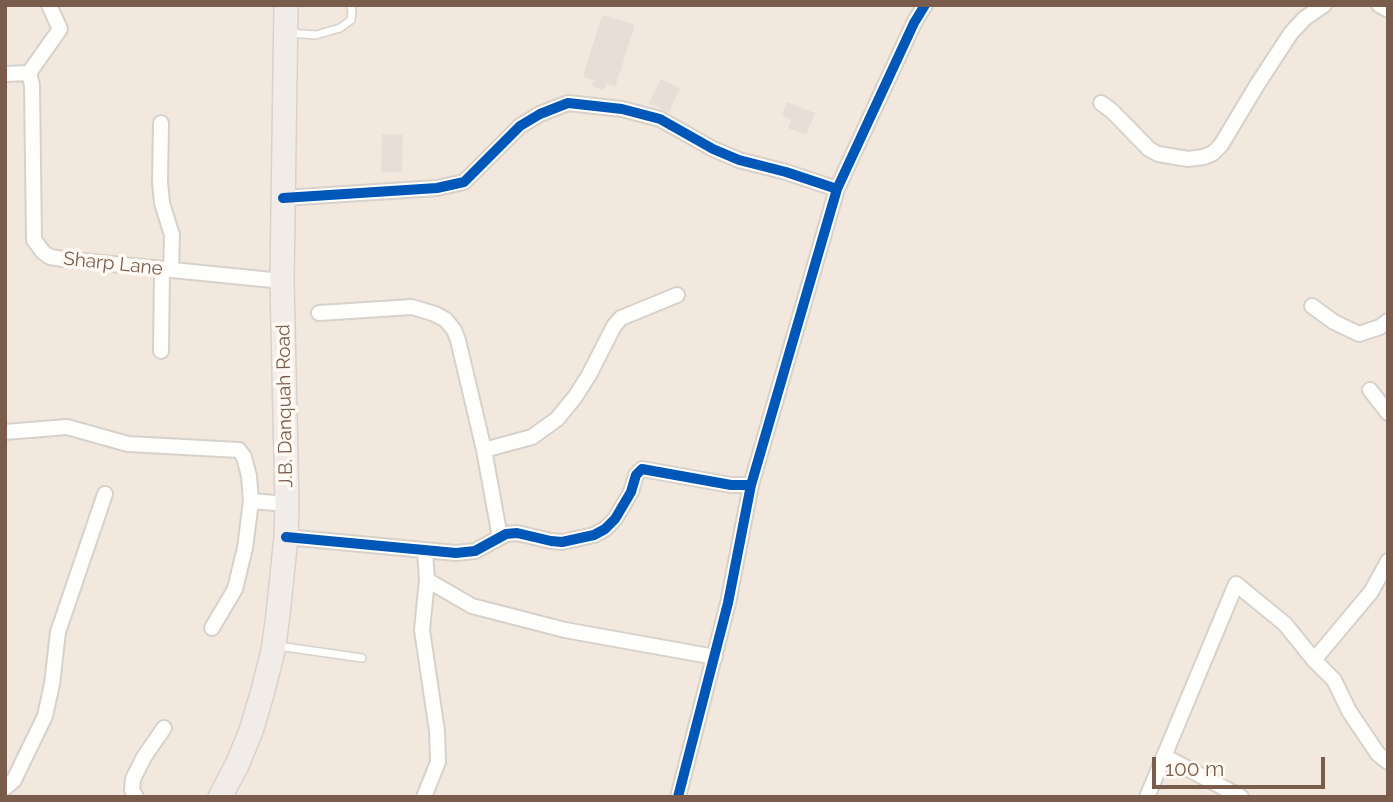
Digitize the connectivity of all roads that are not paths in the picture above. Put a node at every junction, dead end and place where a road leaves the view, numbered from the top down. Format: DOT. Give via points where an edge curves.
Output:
graph roads {
  1 [pos="49,5"];
  2 [pos="286,5"];
  3 [pos="350,5"];
  4 [pos="925,5"];
  5 [pos="1324,5"];
  6 [pos="1379,5"];
  7 [pos="1388,10"];
  8 [pos="285,33"];
  9 [pos="29,73"];
  10 [pos="5,74"];
  11 [pos="1101,103"];
  12 [pos="161,123"];
  13 [pos="837,189"];
  14 [pos="283,198"];
  15 [pos="166,269"];
  16 [pos="282,281"];
  17 [pos="677,295"];
  18 [pos="1312,306"];
  19 [pos="319,313"];
  20 [pos="1388,321"];
  21 [pos="161,351"];
  22 [pos="1370,390"];
  23 [pos="1388,413"];
  24 [pos="5,432"];
  25 [pos="484,450"];
  26 [pos="751,485"];
  27 [pos="105,494"];
  28 [pos="251,501"];
  29 [pos="287,503"];
  30 [pos="286,537"];
  31 [pos="500,537"];
  32 [pos="425,551"];
  33 [pos="1388,561"];
  34 [pos="427,580"];
  35 [pos="212,628"];
  36 [pos="273,645"];
  37 [pos="715,657"];
  38 [pos="362,658"];
  39 [pos="1314,660"];
  40 [pos="164,728"];
  41 [pos="1164,756"];
  42 [pos="1388,762"];
  43 [pos="5,788"];
  44 [pos="136,797"];
  45 [pos="220,797"];
  46 [pos="424,797"];
  47 [pos="678,797"];
  48 [pos="1147,797"];
  49 [pos="1241,797"];
  1 -- 9 [label="street" via="60,29"];
  2 -- 8 [label="highway, J.B. Danquah Road"];
  3 -- 8 [label="lane" via="351,20 340,28 316,34"];
  4 -- 13 [label="street"];
  5 -- 11 [label="street" via="1291,33 1221,145 1204,157 1158,154"];
  6 -- 7 [label="street"];
  8 -- 14 [label="highway, J.B. Danquah Road"];
  9 -- 10 [label="street"];
  9 -- 15 [label="street, Sharp Lane" via="34,240 50,257 63,260"];
  12 -- 15 [label="street" via="162,203 172,235"];
  13 -- 14 [label="street" via="739,160 660,119 568,103 520,126 464,182 437,188"];
  13 -- 26 [label="street"];
  14 -- 16 [label="highway, J.B. Danquah Road"];
  15 -- 16 [label="street, Sharp Lane"];
  15 -- 21 [label="street"];
  16 -- 29 [label="highway, J.B. Danquah Road"];
  17 -- 25 [label="street" via="621,318 557,419 532,436"];
  18 -- 20 [label="street" via="1359,334"];
  19 -- 25 [label="street" via="412,307 446,320 458,340"];
  22 -- 23 [label="street"];
  24 -- 28 [label="street" via="67,427 128,444 239,450 249,476"];
  25 -- 31 [label="street"];
  26 -- 31 [label="street" via="642,469 615,519 594,535 562,542 517,533"];
  26 -- 37 [label="street"];
  27 -- 43 [label="street" via="58,632 45,716"];
  28 -- 29 [label="street"];
  28 -- 35 [label="street" via="235,589"];
  29 -- 30 [label="highway, J.B. Danquah Road"];
  30 -- 32 [label="street"];
  30 -- 36 [label="highway, J.B. Danquah Road"];
  31 -- 32 [label="street" via="475,551"];
  32 -- 34 [label="street"];
  33 -- 39 [label="street" via="1371,592"];
  34 -- 37 [label="street" via="472,606 565,630"];
  34 -- 46 [label="street" via="422,630 438,762"];
  36 -- 38 [label="lane"];
  36 -- 45 [label="highway, J.B. Danquah Road" via="251,731"];
  37 -- 47 [label="street"];
  39 -- 41 [label="street" via="1285,624 1236,584"];
  39 -- 42 [label="street" via="1334,680 1349,710"];
  40 -- 44 [label="street" via="133,779"];
  41 -- 48 [label="street"];
  41 -- 49 [label="street"];
}
